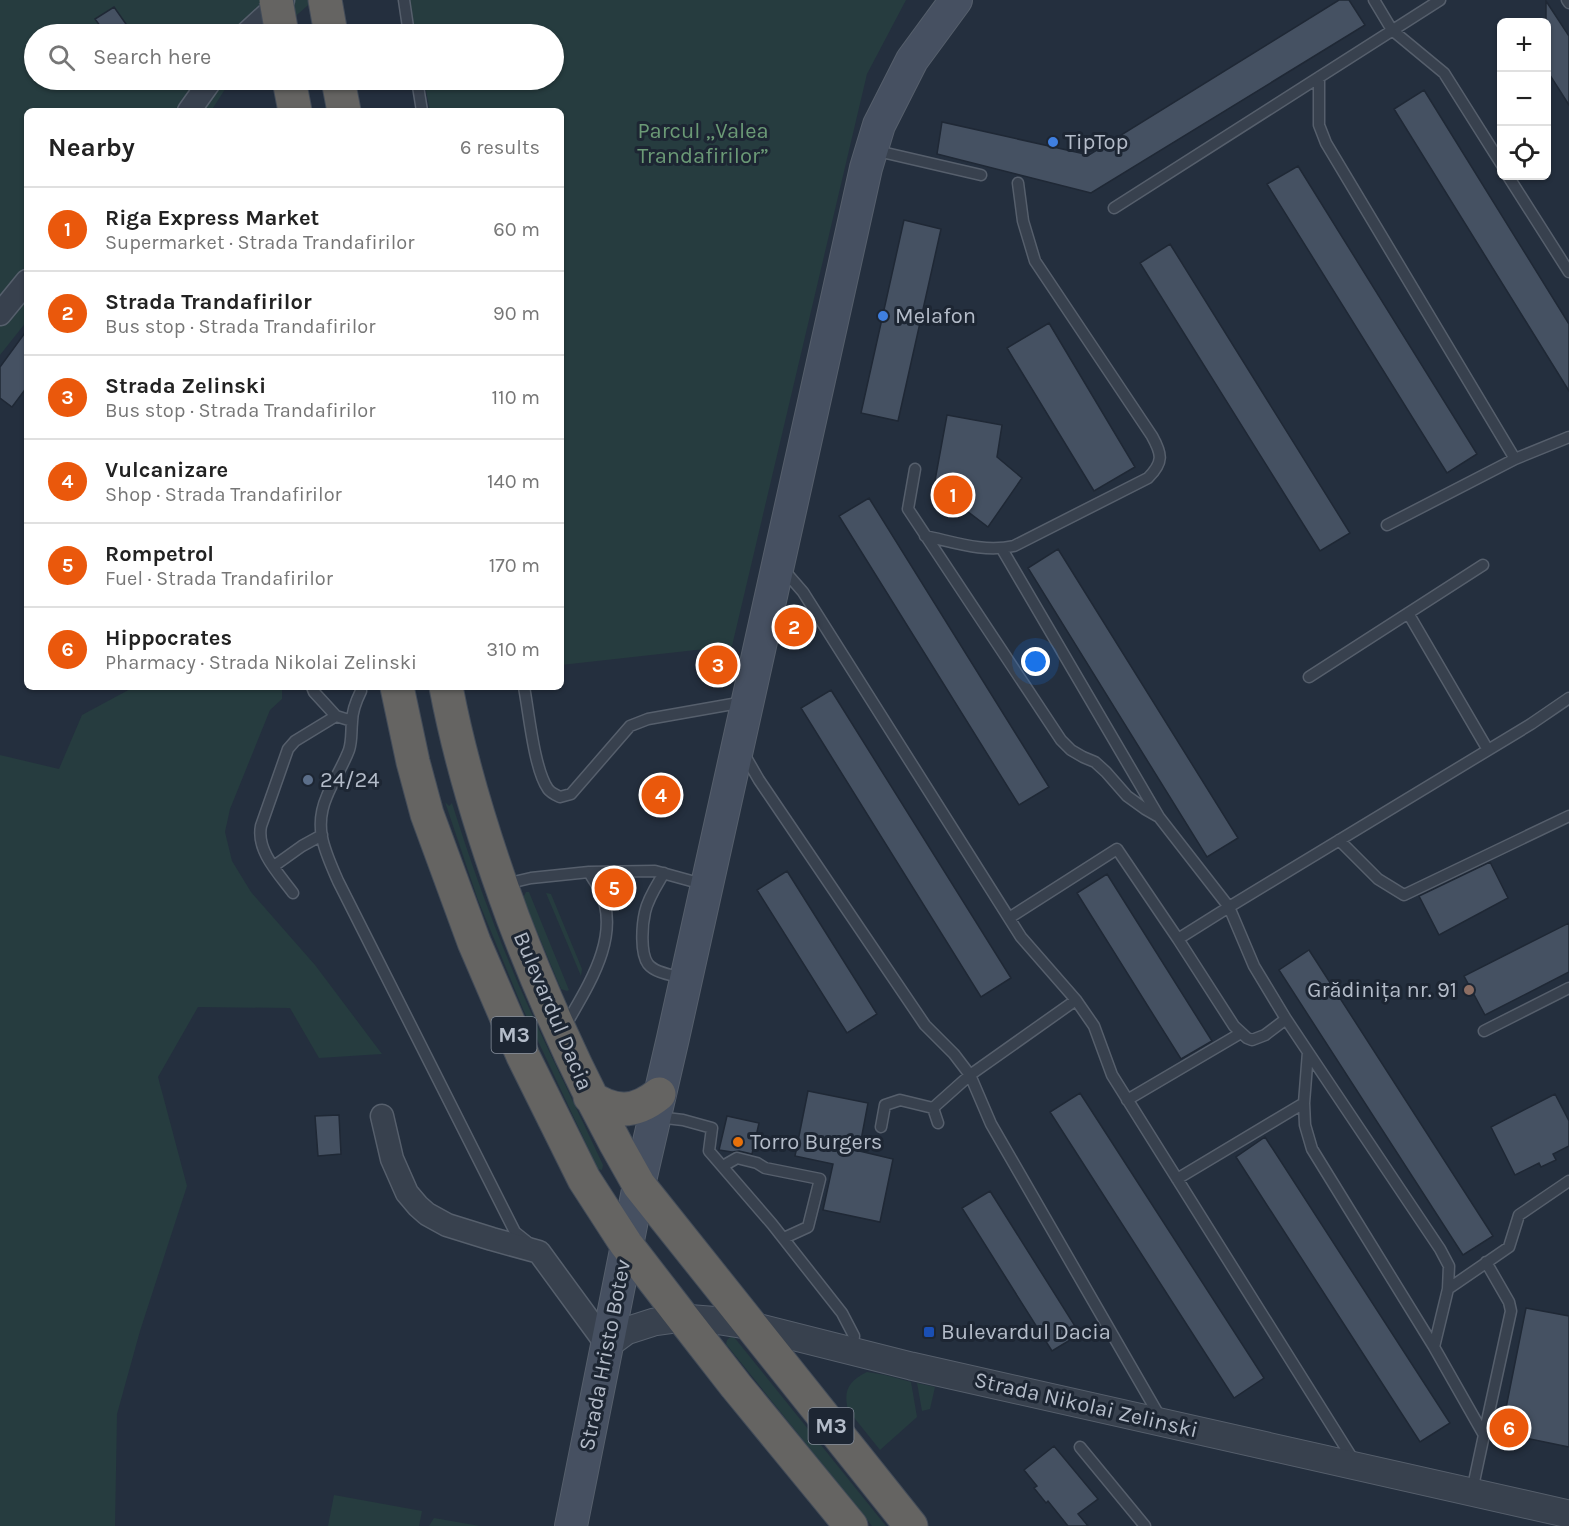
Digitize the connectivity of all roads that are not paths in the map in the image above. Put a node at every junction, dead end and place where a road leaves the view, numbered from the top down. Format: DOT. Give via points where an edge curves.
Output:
graph roads {
  1 [pos="276,0"];
  2 [pos="283,0"];
  3 [pos="325,0"];
  4 [pos="404,0"];
  5 [pos="956,0"];
  6 [pos="1374,0"];
  7 [pos="1440,0"];
  8 [pos="257,24"];
  9 [pos="280,24"];
  10 [pos="329,24"];
  11 [pos="408,24"];
  12 [pos="1392,30"];
  13 [pos="1319,77"];
  14 [pos="204,90"];
  15 [pos="291,90"];
  16 [pos="341,90"];
  17 [pos="419,90"];
  18 [pos="191,108"];
  19 [pos="294,108"];
  20 [pos="344,108"];
  21 [pos="422,108"];
  22 [pos="872,150"];
  23 [pos="1497,157"];
  24 [pos="981,176"];
  25 [pos="1511,180"];
  26 [pos="1018,183"];
  27 [pos="1114,208"];
  28 [pos="1569,272"];
  29 [pos="24,285"];
  30 [pos="0,314"];
  31 [pos="1569,437"];
  32 [pos="1515,459"];
  33 [pos="915,469"];
  34 [pos="1387,525"];
  35 [pos="925,536"];
  36 [pos="1002,549"];
  37 [pos="778,563"];
  38 [pos="1483,565"];
  39 [pos="1408,613"];
  40 [pos="1309,677"];
  41 [pos="313,690"];
  42 [pos="398,690"];
  43 [pos="447,690"];
  44 [pos="525,690"];
  45 [pos="361,691"];
  46 [pos="1569,698"];
  47 [pos="747,701"];
  48 [pos="336,716"];
  49 [pos="352,721"];
  50 [pos="738,743"];
  51 [pos="1488,750"];
  52 [pos="1569,816"];
  53 [pos="1159,817"];
  54 [pos="322,835"];
  55 [pos="1339,840"];
  56 [pos="274,866"];
  57 [pos="589,872"];
  58 [pos="664,873"];
  59 [pos="501,885"];
  60 [pos="706,885"];
  61 [pos="293,892"];
  62 [pos="1229,907"];
  63 [pos="1009,918"];
  64 [pos="1178,939"];
  65 [pos="686,979"];
  66 [pos="1569,988"];
  67 [pos="1076,1000"];
  68 [pos="1286,1019"];
  69 [pos="1484,1031"];
  70 [pos="561,1033"];
  71 [pos="1241,1033"];
  72 [pos="1308,1052"];
  73 [pos="970,1075"];
  74 [pos="590,1097"];
  75 [pos="1127,1100"];
  76 [pos="1304,1103"];
  77 [pos="656,1106"];
  78 [pos="933,1108"];
  79 [pos="382,1116"];
  80 [pos="938,1123"];
  81 [pos="881,1127"];
  82 [pos="723,1167"];
  83 [pos="1177,1179"];
  84 [pos="1569,1182"];
  85 [pos="639,1185"];
  86 [pos="784,1238"];
  87 [pos="626,1244"];
  88 [pos="539,1252"];
  89 [pos="1486,1262"];
  90 [pos="1448,1288"];
  91 [pos="683,1318"];
  92 [pos="752,1326"];
  93 [pos="607,1345"];
  94 [pos="1434,1347"];
  95 [pos="852,1352"];
  96 [pos="1164,1423"];
  97 [pos="1484,1436"];
  98 [pos="1080,1447"];
  99 [pos="1357,1466"];
  100 [pos="1472,1492"];
  101 [pos="1569,1514"];
  102 [pos="572,1526"];
  103 [pos="851,1526"];
  104 [pos="910,1526"];
  105 [pos="1145,1526"];
  1 -- 9 [label="highway, bridge"];
  2 -- 8 [label="street"];
  3 -- 10 [label="highway"];
  4 -- 11 [label="lane"];
  5 -- 22 [label="main road, Strada Hristo Botev" via="912,60 879,125"];
  6 -- 12 [label="lane"];
  7 -- 12 [label="lane"];
  12 -- 13 [label="lane"];
  12 -- 23 [label="lane" via="1444,73"];
  13 -- 27 [label="lane"];
  13 -- 32 [label="lane" via="1319,125 1326,144"];
  14 -- 18 [label="street"];
  15 -- 19 [label="highway"];
  16 -- 20 [label="highway"];
  17 -- 21 [label="lane"];
  22 -- 24 [label="lane"];
  22 -- 37 [label="main road, Strada Hristo Botev"];
  25 -- 28 [label="lane"];
  26 -- 36 [label="lane" via="1023,221 1035,261 1161,453 1148,478"];
  29 -- 30 [label="street"];
  31 -- 32 [label="lane"];
  32 -- 34 [label="lane"];
  33 -- 35 [label="lane" via="908,509"];
  35 -- 36 [label="lane"];
  35 -- 53 [label="lane" via="1061,740 1083,758 1095,762 1127,796"];
  36 -- 53 [label="lane"];
  37 -- 47 [label="main road, Strada Hristo Botev"];
  37 -- 63 [label="lane" via="802,592"];
  38 -- 39 [label="lane"];
  39 -- 40 [label="lane"];
  39 -- 51 [label="lane"];
  41 -- 48 [label="lane"];
  42 -- 87 [label="highway, Bulevardul Dacia / M3" via="427,814 474,942 523,1056 584,1179"];
  43 -- 59 [label="highway, Bulevardul Dacia / M3" via="473,803"];
  44 -- 47 [label="lane" via="542,777 549,791 560,797 571,794 630,726 648,719"];
  45 -- 49 [label="lane"];
  46 -- 51 [label="lane"];
  47 -- 50 [label="main road, Strada Hristo Botev"];
  48 -- 49 [label="lane"];
  48 -- 56 [label="lane" via="288,749 260,835"];
  49 -- 54 [label="lane" via="349,750 320,814"];
  50 -- 60 [label="main road, Strada Hristo Botev"];
  50 -- 73 [label="lane" via="925,1025"];
  51 -- 55 [label="lane"];
  52 -- 55 [label="lane" via="1404,895 1378,879"];
  53 -- 62 [label="lane"];
  54 -- 56 [label="lane"];
  54 -- 88 [label="lane" via="338,881 515,1232"];
  55 -- 62 [label="lane"];
  56 -- 61 [label="lane"];
  57 -- 58 [label="lane"];
  57 -- 59 [label="lane"];
  57 -- 70 [label="lane" via="606,909 605,942 590,980"];
  58 -- 60 [label="lane"];
  58 -- 65 [label="lane" via="645,912 643,952 648,964 657,971"];
  59 -- 70 [label="highway, Bulevardul Dacia / M3"];
  60 -- 65 [label="main road, Strada Hristo Botev"];
  62 -- 64 [label="lane"];
  62 -- 68 [label="lane" via="1254,966"];
  63 -- 64 [label="lane" via="1117,849"];
  63 -- 67 [label="lane"];
  64 -- 71 [label="lane"];
  65 -- 77 [label="main road, Strada Hristo Botev"];
  66 -- 69 [label="lane"];
  67 -- 73 [label="lane"];
  67 -- 75 [label="lane" via="1094,1026 1112,1075"];
  68 -- 71 [label="lane" via="1258,1039 1246,1038"];
  68 -- 72 [label="lane"];
  70 -- 74 [label="highway, Bulevardul Dacia / M3"];
  71 -- 75 [label="lane"];
  72 -- 76 [label="lane"];
  72 -- 90 [label="lane" via="1440,1249 1449,1266"];
  73 -- 78 [label="lane"];
  73 -- 96 [label="lane" via="991,1124"];
  74 -- 77 [label="highway" via="613,1108"];
  74 -- 85 [label="highway, Bulevardul Dacia / M3"];
  75 -- 83 [label="lane"];
  76 -- 83 [label="lane"];
  76 -- 94 [label="lane" via="1312,1149"];
  77 -- 82 [label="lane" via="683,1120 712,1128 709,1150"];
  77 -- 85 [label="main road, Strada Hristo Botev"];
  78 -- 80 [label="lane"];
  78 -- 81 [label="lane" via="900,1100 885,1105"];
  79 -- 88 [label="street" via="392,1159 407,1193 427,1214 447,1225"];
  82 -- 86 [label="lane"];
  82 -- 86 [label="lane" via="737,1158 820,1179 808,1227"];
  83 -- 99 [label="lane"];
  84 -- 89 [label="lane" via="1519,1215 1509,1247"];
  85 -- 87 [label="main road, Strada Hristo Botev"];
  85 -- 92 [label="highway, Bulevardul Dacia / M3"];
  86 -- 95 [label="lane" via="842,1313 854,1336"];
  87 -- 91 [label="highway, Bulevardul Dacia / M3"];
  87 -- 93 [label="main road, Strada Hristo Botev"];
  88 -- 93 [label="street"];
  89 -- 90 [label="lane"];
  89 -- 97 [label="lane" via="1511,1311"];
  90 -- 94 [label="lane"];
  91 -- 92 [label="street, Strada Nikolai Zelinski"];
  91 -- 93 [label="street, Strada Nikolai Zelinski" via="626,1331"];
  91 -- 103 [label="highway, Bulevardul Dacia / M3"];
  92 -- 95 [label="street, Strada Nikolai Zelinski"];
  92 -- 104 [label="highway, Bulevardul Dacia / M3"];
  93 -- 102 [label="main road, Strada Hristo Botev"];
  94 -- 97 [label="lane"];
  95 -- 96 [label="street, Strada Nikolai Zelinski"];
  96 -- 99 [label="street, Strada Nikolai Zelinski"];
  97 -- 100 [label="lane"];
  98 -- 105 [label="lane"];
  99 -- 100 [label="street, Strada Nikolai Zelinski"];
  100 -- 101 [label="street, Strada Nikolai Zelinski"];
}
